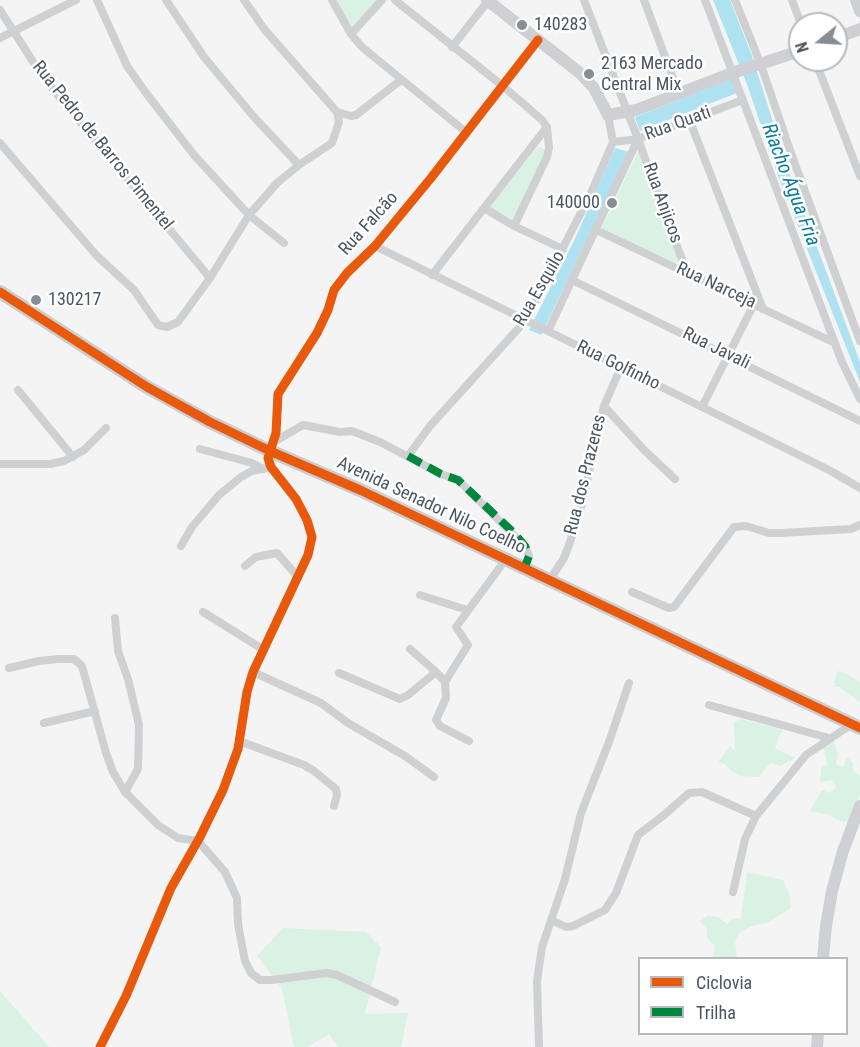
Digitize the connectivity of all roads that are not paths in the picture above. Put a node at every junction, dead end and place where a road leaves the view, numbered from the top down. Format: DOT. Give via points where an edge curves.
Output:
graph roads {
  1 [pos="76,0"];
  2 [pos="97,0"];
  3 [pos="166,0"];
  4 [pos="244,0"];
  5 [pos="333,0"];
  6 [pos="382,0"];
  7 [pos="395,0"];
  8 [pos="584,0"];
  9 [pos="644,0"];
  10 [pos="705,0"];
  11 [pos="735,0"];
  12 [pos="487,1"];
  13 [pos="0,10"];
  14 [pos="14,31"];
  15 [pos="351,34"];
  16 [pos="0,38"];
  17 [pos="538,40"];
  18 [pos="452,47"];
  19 [pos="788,55"];
  20 [pos="759,65"];
  21 [pos="820,72"];
  22 [pos="734,73"];
  23 [pos="401,80"];
  24 [pos="504,87"];
  25 [pos="679,94"];
  26 [pos="742,96"];
  27 [pos="337,112"];
  28 [pos="627,113"];
  29 [pos="608,115"];
  30 [pos="689,119"];
  31 [pos="547,127"];
  32 [pos="467,134"];
  33 [pos="638,139"];
  34 [pos="613,142"];
  35 [pos="0,143"];
  36 [pos="299,165"];
  37 [pos="860,176"];
  38 [pos="484,208"];
  39 [pos="249,215"];
  40 [pos="514,226"];
  41 [pos="596,230"];
  42 [pos="284,243"];
  43 [pos="375,246"];
  44 [pos="563,249"];
  45 [pos="687,273"];
  46 [pos="432,275"];
  47 [pos="210,278"];
  48 [pos="572,280"];
  49 [pos="0,292"];
  50 [pos="754,304"];
  51 [pos="763,309"];
  52 [pos="527,321"];
  53 [pos="547,331"];
  54 [pos="860,341"];
  55 [pos="835,344"];
  56 [pos="727,354"];
  57 [pos="621,367"];
  58 [pos="18,390"];
  59 [pos="860,399"];
  60 [pos="604,406"];
  61 [pos="702,407"];
  62 [pos="860,421"];
  63 [pos="106,428"];
  64 [pos="271,447"];
  65 [pos="200,449"];
  66 [pos="408,456"];
  67 [pos="73,457"];
  68 [pos="0,464"];
  69 [pos="267,468"];
  70 [pos="675,479"];
  71 [pos="860,488"];
  72 [pos="860,525"];
  73 [pos="181,546"];
  74 [pos="506,559"];
  75 [pos="245,566"];
  76 [pos="524,568"];
  77 [pos="298,577"];
  78 [pos="549,581"];
  79 [pos="632,592"];
  80 [pos="420,594"];
  81 [pos="467,610"];
  82 [pos="203,612"];
  83 [pos="115,618"];
  84 [pos="410,649"];
  85 [pos="264,650"];
  86 [pos="9,668"];
  87 [pos="253,672"];
  88 [pos="339,672"];
  89 [pos="436,672"];
  90 [pos="445,682"];
  91 [pos="629,683"];
  92 [pos="709,705"];
  93 [pos="95,711"];
  94 [pos="44,723"];
  95 [pos="856,726"];
  96 [pos="829,738"];
  97 [pos="239,741"];
  98 [pos="469,741"];
  99 [pos="435,777"];
  100 [pos="125,792"];
  101 [pos="334,806"];
  102 [pos="860,806"];
  103 [pos="756,816"];
  104 [pos="198,841"];
  105 [pos="733,892"];
  106 [pos="550,920"];
  107 [pos="824,957"];
  108 [pos="395,1002"];
  109 [pos="100,1047"];
  110 [pos="539,1047"];
  1 -- 14 [label="street"];
  2 -- 39 [label="street" via="127,66 194,154"];
  3 -- 36 [label="street" via="209,64"];
  4 -- 27 [label="street" via="265,30"];
  5 -- 15 [label="street"];
  6 -- 15 [label="street"];
  7 -- 18 [label="street"];
  8 -- 28 [label="street, Rua Anjicos"];
  9 -- 25 [label="street"];
  10 -- 22 [label="street"];
  11 -- 20 [label="street"];
  12 -- 17 [label="street"];
  12 -- 18 [label="street"];
  13 -- 14 [label="street, Rua Pedro de Barros Pimentel"];
  14 -- 16 [label="street"];
  14 -- 47 [label="street, Rua Pedro de Barros Pimentel" via="55,92"];
  15 -- 23 [label="street"];
  17 -- 24 [label="street, Rua Falcão"];
  17 -- 29 [label="street" via="580,73 594,88"];
  18 -- 24 [label="street"];
  19 -- 20 [label="street, Rua Quati"];
  20 -- 22 [label="street, Rua Quati"];
  20 -- 54 [label="street"];
  21 -- 37 [label="street"];
  22 -- 25 [label="street, Rua Quati"];
  22 -- 26 [label="street"];
  23 -- 27 [label="street" via="356,115"];
  23 -- 32 [label="street"];
  24 -- 31 [label="street"];
  24 -- 32 [label="street, Rua Falcão"];
  25 -- 28 [label="street, Rua Quati"];
  26 -- 30 [label="street, Rua Quati"];
  26 -- 55 [label="street"];
  27 -- 36 [label="street" via="339,122 332,143"];
  28 -- 29 [label="street, Rua Quati"];
  28 -- 33 [label="street, Rua Anjicos"];
  29 -- 34 [label="street"];
  30 -- 33 [label="street, Rua Quati"];
  30 -- 51 [label="street"];
  31 -- 38 [label="street"];
  31 -- 40 [label="street" via="547,157"];
  32 -- 43 [label="street, Rua Falcão"];
  33 -- 34 [label="street, Rua Quati"];
  33 -- 41 [label="street, Rua Esquilo"];
  33 -- 45 [label="street, Rua Anjicos"];
  34 -- 44 [label="street, Rua Esquilo"];
  35 -- 47 [label="street" via="97,256 134,290 158,325 172,326 182,318"];
  36 -- 39 [label="street"];
  38 -- 40 [label="street"];
  38 -- 46 [label="street"];
  39 -- 42 [label="street"];
  39 -- 47 [label="street"];
  40 -- 44 [label="street"];
  41 -- 45 [label="street, Rua Narceja"];
  41 -- 48 [label="street, Rua Esquilo"];
  43 -- 46 [label="street, Rua Golfinho"];
  43 -- 64 [label="street, Rua Falcão" via="334,290 316,333 278,394 277,425"];
  44 -- 52 [label="street, Rua Esquilo"];
  45 -- 50 [label="street, Rua Narceja"];
  46 -- 52 [label="street, Rua Golfinho"];
  48 -- 53 [label="street, Rua Esquilo"];
  48 -- 56 [label="street, Rua Javali"];
  49 -- 64 [label="main road, Avenida Senador Nilo Coelho" via="147,387 210,422"];
  50 -- 51 [label="street, Rua Narceja"];
  50 -- 56 [label="street"];
  51 -- 55 [label="street, Rua Narceja"];
  52 -- 53 [label="street, Rua Golfinho"];
  52 -- 66 [label="street, Rua Esquilo" via="430,426"];
  53 -- 57 [label="street, Rua Golfinho"];
  55 -- 59 [label="street"];
  56 -- 61 [label="street"];
  56 -- 62 [label="street, Rua Javali"];
  57 -- 60 [label="street, Rua dos Prazeres"];
  57 -- 61 [label="street, Rua Golfinho"];
  58 -- 67 [label="street"];
  60 -- 70 [label="street"];
  60 -- 78 [label="street, Rua dos Prazeres" via="581,508 564,558"];
  61 -- 71 [label="street, Rua Golfinho"];
  63 -- 67 [label="street"];
  64 -- 66 [label="street" via="306,425 333,432 352,431"];
  64 -- 69 [label="street, Rua Falcão"];
  64 -- 74 [label="main road, Avenida Senador Nilo Coelho"];
  65 -- 69 [label="street"];
  66 -- 76 [label="street" via="458,480 513,532 529,556"];
  67 -- 68 [label="street" via="50,464"];
  69 -- 73 [label="street" via="241,477 219,495"];
  69 -- 77 [label="street" via="296,499 311,531 308,555"];
  72 -- 79 [label="street" via="781,533 734,527 674,607"];
  74 -- 76 [label="main road, Avenida Senador Nilo Coelho"];
  74 -- 81 [label="street"];
  75 -- 77 [label="street" via="256,557 277,553"];
  76 -- 78 [label="main road, Avenida Senador Nilo Coelho"];
  77 -- 85 [label="street"];
  78 -- 95 [label="main road, Avenida Senador Nilo Coelho"];
  80 -- 81 [label="street"];
  81 -- 90 [label="street" via="456,627 468,645"];
  82 -- 85 [label="street"];
  83 -- 100 [label="street" via="118,651 139,724 138,770"];
  84 -- 89 [label="street"];
  85 -- 87 [label="street"];
  86 -- 93 [label="street" via="74,659 82,666"];
  87 -- 97 [label="street"];
  87 -- 99 [label="street" via="321,703"];
  88 -- 89 [label="street" via="400,699"];
  89 -- 90 [label="street"];
  90 -- 98 [label="street" via="446,698 436,722"];
  91 -- 106 [label="street" via="581,813"];
  92 -- 96 [label="street"];
  93 -- 94 [label="street"];
  93 -- 100 [label="street" via="113,772"];
  95 -- 96 [label="street"];
  96 -- 103 [label="street" via="806,755"];
  97 -- 101 [label="street" via="314,771 336,789"];
  97 -- 104 [label="street" via="226,783"];
  100 -- 104 [label="street" via="158,825 178,838"];
  102 -- 107 [label="street" via="832,891"];
  103 -- 105 [label="street" via="745,839"];
  103 -- 106 [label="street" via="702,792 689,793 635,839 616,893 605,910 573,926"];
  104 -- 108 [label="street" via="225,872 237,898 238,924 251,974 260,980 270,980 327,973"];
  104 -- 109 [label="street" via="171,888"];
  106 -- 110 [label="street" via="539,961"];
}
